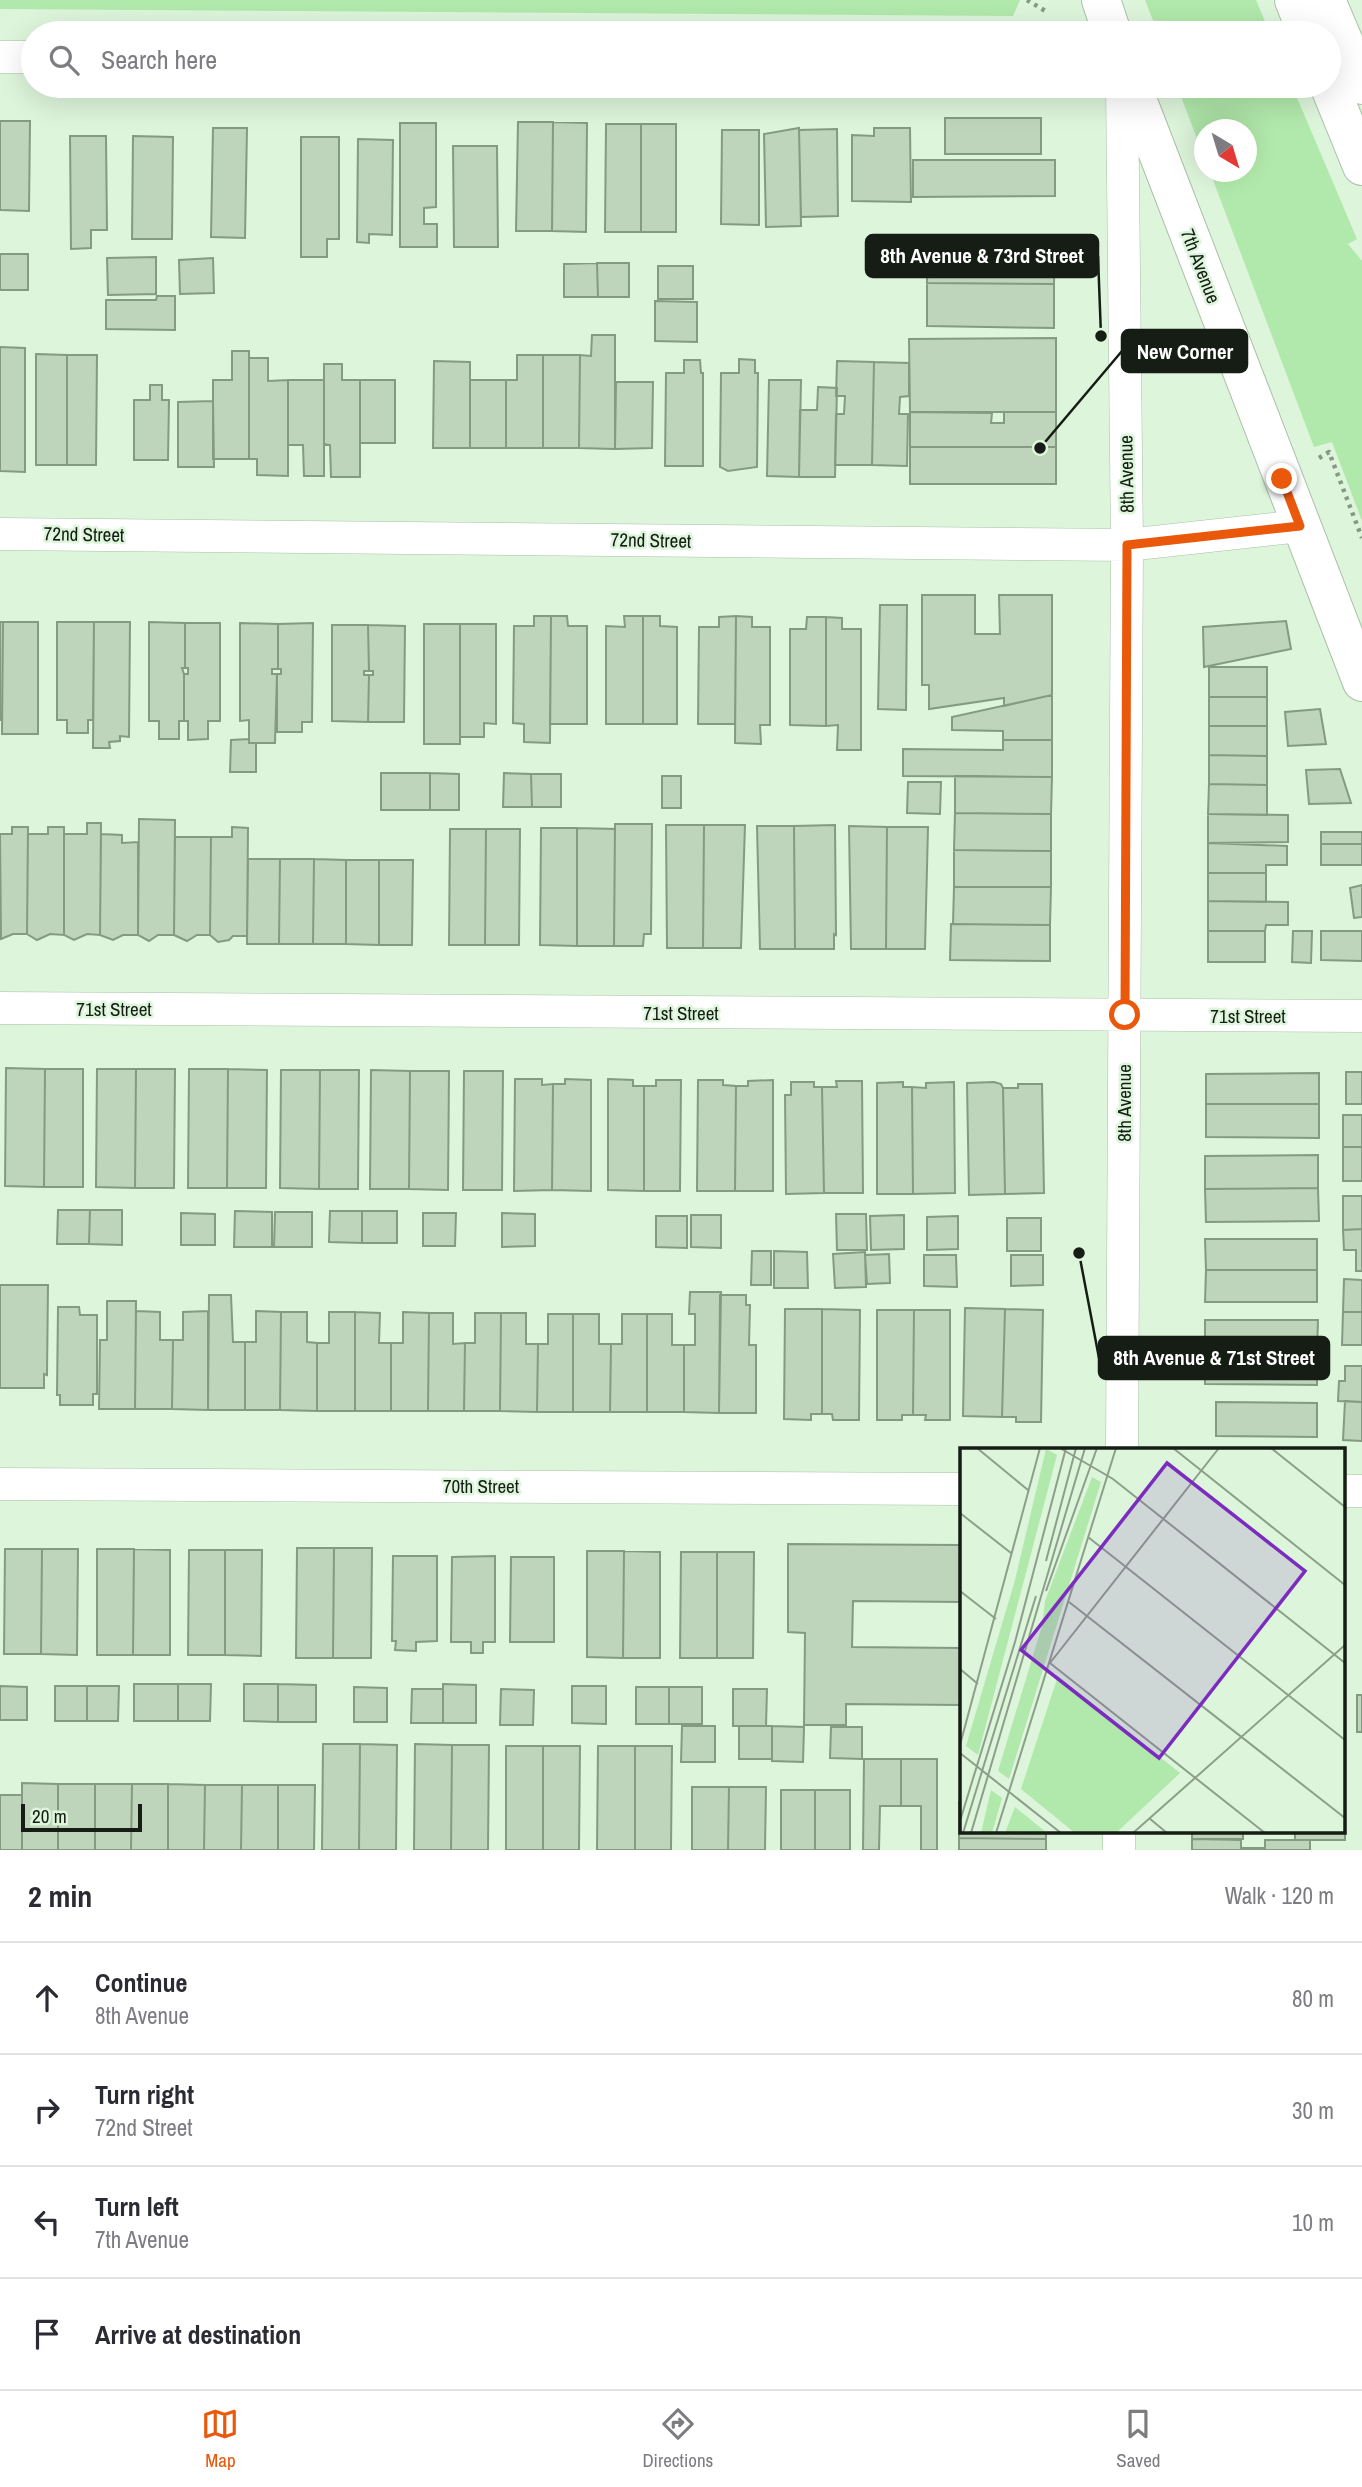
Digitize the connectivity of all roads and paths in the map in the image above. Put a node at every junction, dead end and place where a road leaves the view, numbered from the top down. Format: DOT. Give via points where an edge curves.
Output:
graph roads {
  1 [pos="1027,0"];
  2 [pos="1101,0"];
  3 [pos="1294,0"];
  4 [pos="1326,0"];
  5 [pos="1047,12"];
  6 [pos="1108,21"];
  7 [pos="1302,21"];
  8 [pos="1335,21"];
  9 [pos="1341,35"];
  10 [pos="0,57"];
  11 [pos="21,57"];
  12 [pos="1362,85"];
  13 [pos="1122,98"];
  14 [pos="1137,98"];
  15 [pos="1334,98"];
  16 [pos="1362,166"];
  17 [pos="1319,458"];
  18 [pos="1300,526"];
  19 [pos="0,534"];
  20 [pos="1362,538"];
  21 [pos="1127,545"];
  22 [pos="1362,682"];
  23 [pos="0,1008"];
  24 [pos="1125,1015"];
  25 [pos="1362,1016"];
  26 [pos="1122,1448"];
  27 [pos="0,1483"];
  28 [pos="960,1489"];
  29 [pos="1344,1491"];
  30 [pos="1362,1491"];
  31 [pos="1119,1832"];
  32 [pos="1119,1850"];
  1 -- 5 [label="path"];
  2 -- 6 [label="main road"];
  3 -- 7 [label="main road"];
  4 -- 8 [label="main road"];
  9 -- 12 [label="main road"];
  10 -- 11 [label="street"];
  13 -- 21 [label="street, 8th Avenue"];
  14 -- 18 [label="main road, 7th Avenue"];
  15 -- 16 [label="main road"];
  17 -- 20 [label="path" via="1329,452"];
  18 -- 21 [label="street, 72nd Street"];
  18 -- 22 [label="main road, 7th Avenue"];
  19 -- 21 [label="street, 72nd Street"];
  21 -- 24 [label="street, 8th Avenue"];
  23 -- 24 [label="street, 71st Street"];
  24 -- 25 [label="street, 71st Street"];
  24 -- 26 [label="street, 8th Avenue"];
  27 -- 28 [label="street, 70th Street"];
  29 -- 30 [label="street"];
  31 -- 32 [label="street"];
}
